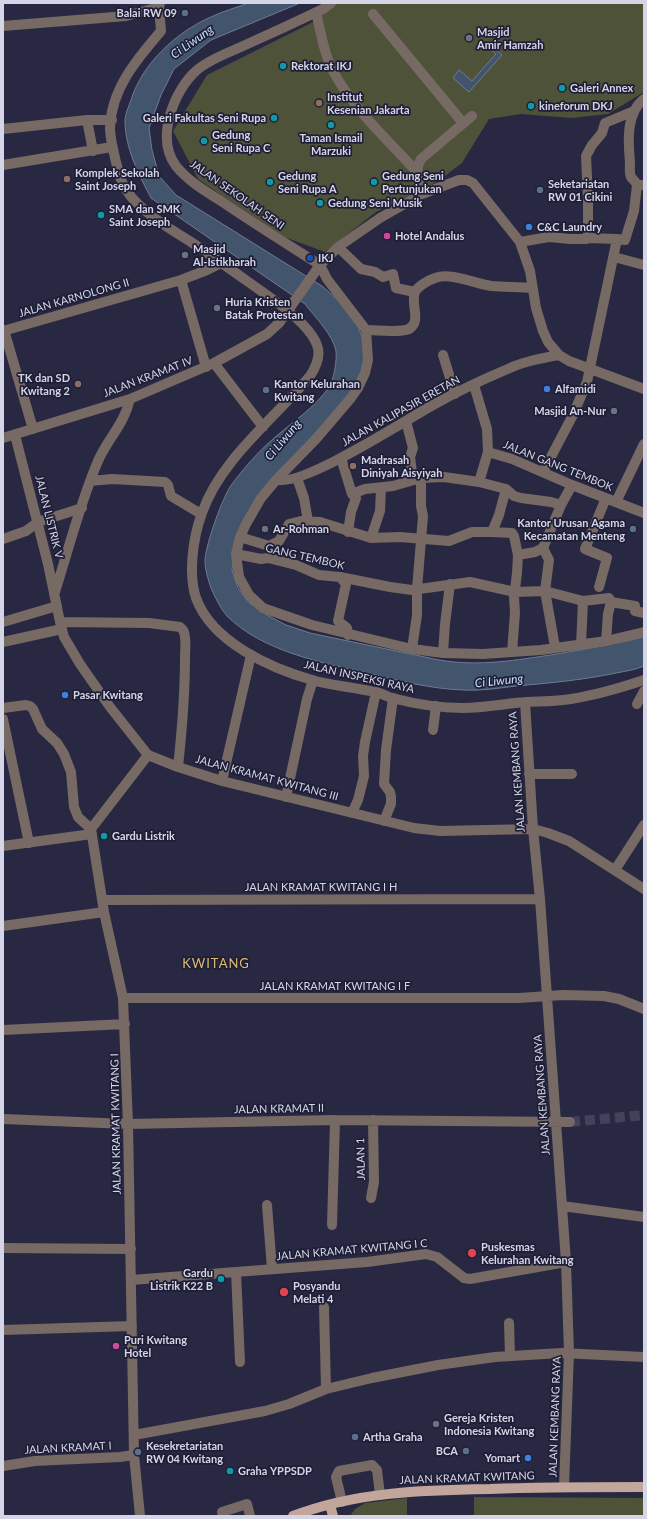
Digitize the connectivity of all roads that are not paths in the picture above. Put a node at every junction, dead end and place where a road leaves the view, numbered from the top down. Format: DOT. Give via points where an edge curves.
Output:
graph roads {
  1 [pos="331,3"];
  2 [pos="160,5"];
  3 [pos="316,13"];
  4 [pos="373,14"];
  5 [pos="3,26"];
  6 [pos="644,99"];
  7 [pos="634,111"];
  8 [pos="472,116"];
  9 [pos="88,120"];
  10 [pos="112,120"];
  11 [pos="463,123"];
  12 [pos="3,129"];
  13 [pos="112,147"];
  14 [pos="93,151"];
  15 [pos="3,165"];
  16 [pos="416,172"];
  17 [pos="641,185"];
  18 [pos="422,194"];
  19 [pos="588,238"];
  20 [pos="617,239"];
  21 [pos="520,242"];
  22 [pos="338,246"];
  23 [pos="614,257"];
  24 [pos="221,263"];
  25 [pos="644,265"];
  26 [pos="318,269"];
  27 [pos="180,280"];
  28 [pos="532,288"];
  29 [pos="415,292"];
  30 [pos="290,308"];
  31 [pos="4,330"];
  32 [pos="366,330"];
  33 [pos="443,355"];
  34 [pos="560,355"];
  35 [pos="210,365"];
  36 [pos="590,370"];
  37 [pos="474,385"];
  38 [pos="644,389"];
  39 [pos="455,394"];
  40 [pos="130,399"];
  41 [pos="406,421"];
  42 [pos="263,428"];
  43 [pos="33,429"];
  44 [pos="15,435"];
  45 [pos="3,438"];
  46 [pos="644,444"];
  47 [pos="488,452"];
  48 [pos="341,458"];
  49 [pos="543,472"];
  50 [pos="297,478"];
  51 [pos="277,479"];
  52 [pos="417,479"];
  53 [pos="90,481"];
  54 [pos="479,482"];
  55 [pos="572,485"];
  56 [pos="380,488"];
  57 [pos="506,489"];
  58 [pos="352,494"];
  59 [pos="606,498"];
  60 [pos="616,502"];
  61 [pos="561,505"];
  62 [pos="82,508"];
  63 [pos="644,513"];
  64 [pos="201,514"];
  65 [pos="308,521"];
  66 [pos="38,522"];
  67 [pos="348,532"];
  68 [pos="492,532"];
  69 [pos="240,537"];
  70 [pos="371,538"];
  71 [pos="3,539"];
  72 [pos="421,539"];
  73 [pos="542,548"];
  74 [pos="236,554"];
  75 [pos="518,555"];
  76 [pos="340,577"];
  77 [pos="450,584"];
  78 [pos="599,586"];
  79 [pos="417,589"];
  80 [pos="545,591"];
  81 [pos="515,592"];
  82 [pos="54,594"];
  83 [pos="583,601"];
  84 [pos="611,602"];
  85 [pos="56,606"];
  86 [pos="644,613"];
  87 [pos="3,622"];
  88 [pos="61,626"];
  89 [pos="644,632"];
  90 [pos="348,634"];
  91 [pos="606,641"];
  92 [pos="3,642"];
  93 [pos="581,645"];
  94 [pos="555,647"];
  95 [pos="412,649"];
  96 [pos="512,652"];
  97 [pos="443,654"];
  98 [pos="251,655"];
  99 [pos="313,680"];
  100 [pos="644,680"];
  101 [pos="644,691"];
  102 [pos="376,692"];
  103 [pos="393,698"];
  104 [pos="525,702"];
  105 [pos="637,704"];
  106 [pos="436,706"];
  107 [pos="3,708"];
  108 [pos="3,721"];
  109 [pos="433,730"];
  110 [pos="148,755"];
  111 [pos="178,766"];
  112 [pos="529,774"];
  113 [pos="572,774"];
  114 [pos="222,781"];
  115 [pos="286,797"];
  116 [pos="352,813"];
  117 [pos="384,821"];
  118 [pos="644,825"];
  119 [pos="533,830"];
  120 [pos="91,832"];
  121 [pos="29,843"];
  122 [pos="3,846"];
  123 [pos="615,870"];
  124 [pos="644,889"];
  125 [pos="540,899"];
  126 [pos="103,900"];
  127 [pos="104,912"];
  128 [pos="3,926"];
  129 [pos="546,997"];
  130 [pos="123,998"];
  131 [pos="644,1009"];
  132 [pos="125,1024"];
  133 [pos="3,1030"];
  134 [pos="3,1119"];
  135 [pos="335,1120"];
  136 [pos="373,1120"];
  137 [pos="556,1122"];
  138 [pos="570,1122"];
  139 [pos="128,1124"];
  140 [pos="371,1198"];
  141 [pos="267,1205"];
  142 [pos="562,1206"];
  143 [pos="644,1217"];
  144 [pos="332,1225"];
  145 [pos="3,1248"];
  146 [pos="131,1249"];
  147 [pos="566,1262"];
  148 [pos="272,1269"];
  149 [pos="236,1272"];
  150 [pos="131,1280"];
  151 [pos="324,1308"];
  152 [pos="509,1323"];
  153 [pos="132,1326"];
  154 [pos="3,1330"];
  155 [pos="569,1353"];
  156 [pos="510,1356"];
  157 [pos="644,1357"];
  158 [pos="240,1362"];
  159 [pos="326,1389"];
  160 [pos="134,1435"];
  161 [pos="134,1455"];
  162 [pos="3,1466"];
  163 [pos="564,1487"];
  164 [pos="644,1487"];
  165 [pos="380,1495"];
  166 [pos="342,1502"];
  167 [pos="330,1505"];
  168 [pos="140,1516"];
  169 [pos="223,1516"];
  170 [pos="250,1516"];
  171 [pos="293,1516"];
  172 [pos="333,1516"];
  1 -- 3 [label="street, JALAN SEKOLAH SENI"];
  2 -- 5 [label="street" via="126,16"];
  2 -- 10 [label="street, JALAN INSPEKSI RAYA" via="161,30 124,79 117,94"];
  3 -- 16 [label="street" via="331,69 356,106"];
  3 -- 26 [label="street, JALAN SEKOLAH SENI" via="215,59 198,70 183,86 173,105 167,138 170,157 190,179"];
  4 -- 11 [label="street"];
  6 -- 7 [label="street"];
  7 -- 17 [label="street" via="629,128 630,176"];
  7 -- 19 [label="street" via="605,123 602,133 586,156"];
  8 -- 11 [label="street"];
  9 -- 10 [label="street"];
  9 -- 12 [label="street"];
  9 -- 14 [label="street"];
  10 -- 13 [label="street, JALAN INSPEKSI RAYA"];
  11 -- 16 [label="street" via="421,159"];
  13 -- 14 [label="street"];
  13 -- 24 [label="street, JALAN INSPEKSI RAYA" via="119,175 129,194 151,215"];
  14 -- 15 [label="street"];
  16 -- 18 [label="street"];
  17 -- 20 [label="street" via="625,240"];
  18 -- 21 [label="street, JALAN KRAMAT IV" via="459,180 467,180 480,191"];
  18 -- 22 [label="street, JALAN KRAMAT IV"];
  19 -- 20 [label="street"];
  19 -- 21 [label="street" via="548,237"];
  20 -- 23 [label="street"];
  21 -- 28 [label="street" via="528,264"];
  22 -- 26 [label="street, JALAN KRAMAT IV"];
  22 -- 29 [label="street" via="361,269 383,277 393,274 396,288"];
  23 -- 25 [label="street"];
  23 -- 36 [label="street"];
  24 -- 27 [label="street, JALAN KARNOLONG II"];
  24 -- 30 [label="street, JALAN INSPEKSI RAYA"];
  26 -- 30 [label="street, JALAN KRAMAT IV"];
  26 -- 32 [label="street"];
  27 -- 31 [label="street, JALAN KARNOLONG II"];
  27 -- 35 [label="street"];
  28 -- 29 [label="street" via="492,286 443,276 435,278"];
  28 -- 34 [label="street" via="543,331 548,342"];
  29 -- 32 [label="street" via="415,317 409,329"];
  30 -- 35 [label="street, JALAN KRAMAT IV" via="279,323 266,334"];
  30 -- 42 [label="street, JALAN INSPEKSI RAYA" via="318,346 316,366"];
  31 -- 43 [label="street, JALAN KARNOLONG II"];
  32 -- 51 [label="street" via="368,360 358,388 342,411"];
  33 -- 39 [label="street"];
  34 -- 36 [label="street"];
  34 -- 37 [label="street, JALAN KALIPASIR ERETAN" via="512,367"];
  35 -- 40 [label="street, JALAN KRAMAT IV"];
  35 -- 42 [label="street"];
  36 -- 38 [label="street"];
  36 -- 49 [label="street" via="573,415"];
  37 -- 39 [label="street, JALAN KALIPASIR ERETAN"];
  37 -- 47 [label="street, JALAN GANG TEMBOK" via="487,429"];
  39 -- 41 [label="street, JALAN KALIPASIR ERETAN"];
  40 -- 43 [label="street, JALAN KRAMAT IV"];
  40 -- 53 [label="street" via="127,412 104,448"];
  41 -- 48 [label="street, JALAN KALIPASIR ERETAN"];
  41 -- 52 [label="street" via="412,448 410,457"];
  42 -- 64 [label="street, JALAN INSPEKSI RAYA" via="220,478"];
  43 -- 44 [label="street, JALAN KRAMAT IV"];
  44 -- 45 [label="street, JALAN KRAMAT IV"];
  44 -- 66 [label="street, JALAN LISTRIK V"];
  46 -- 60 [label="street, JALAN GANG TEMBOK"];
  47 -- 49 [label="street, JALAN GANG TEMBOK"];
  47 -- 54 [label="street"];
  48 -- 50 [label="street, JALAN KALIPASIR ERETAN"];
  48 -- 58 [label="street"];
  49 -- 55 [label="street, JALAN GANG TEMBOK"];
  50 -- 51 [label="street, JALAN KALIPASIR ERETAN" via="284,481"];
  50 -- 65 [label="street"];
  51 -- 69 [label="street" via="261,498"];
  52 -- 54 [label="street" via="444,477"];
  52 -- 56 [label="street"];
  52 -- 72 [label="street" via="423,516"];
  53 -- 62 [label="street"];
  53 -- 64 [label="street" via="112,479 165,482 171,496"];
  54 -- 57 [label="street"];
  55 -- 59 [label="street, JALAN GANG TEMBOK"];
  55 -- 61 [label="street"];
  56 -- 58 [label="street"];
  56 -- 70 [label="street" via="380,511"];
  57 -- 61 [label="street" via="514,496"];
  57 -- 68 [label="street"];
  58 -- 67 [label="street" via="356,498"];
  59 -- 60 [label="street, JALAN GANG TEMBOK"];
  59 -- 78 [label="street" via="585,549 607,558"];
  60 -- 63 [label="street, JALAN GANG TEMBOK"];
  61 -- 73 [label="street"];
  62 -- 66 [label="street"];
  62 -- 82 [label="street"];
  64 -- 98 [label="street, JALAN INSPEKSI RAYA" via="192,565 196,599 209,621 223,637"];
  65 -- 67 [label="street, GANG TEMBOK" via="320,522"];
  65 -- 69 [label="street, GANG TEMBOK" via="290,524 279,541 270,546"];
  66 -- 71 [label="street" via="26,531"];
  66 -- 82 [label="street, JALAN LISTRIK V"];
  67 -- 70 [label="street, GANG TEMBOK"];
  68 -- 72 [label="street, GANG TEMBOK" via="472,532 449,541"];
  68 -- 75 [label="street, GANG TEMBOK" via="512,534"];
  69 -- 74 [label="street"];
  70 -- 72 [label="street, GANG TEMBOK"];
  72 -- 79 [label="street"];
  73 -- 75 [label="street"];
  73 -- 80 [label="street" via="549,560"];
  74 -- 76 [label="street, GANG TEMBOK" via="268,558 296,565 319,575"];
  74 -- 90 [label="street" via="242,584 263,608"];
  75 -- 81 [label="street, GANG TEMBOK"];
  76 -- 79 [label="street, GANG TEMBOK" via="390,587"];
  76 -- 90 [label="street" via="346,584 338,621 347,628"];
  77 -- 79 [label="street, GANG TEMBOK"];
  77 -- 81 [label="street, GANG TEMBOK" via="470,582"];
  77 -- 97 [label="street"];
  79 -- 95 [label="street" via="417,615"];
  80 -- 81 [label="street, GANG TEMBOK"];
  80 -- 83 [label="street, GANG TEMBOK"];
  80 -- 94 [label="street"];
  81 -- 96 [label="street, GANG TEMBOK"];
  82 -- 85 [label="street, JALAN LISTRIK V"];
  83 -- 84 [label="street, GANG TEMBOK" via="609,598"];
  83 -- 93 [label="street"];
  84 -- 86 [label="street, GANG TEMBOK" via="635,606 635,611"];
  84 -- 91 [label="street"];
  85 -- 87 [label="street"];
  85 -- 88 [label="street"];
  88 -- 92 [label="street"];
  88 -- 110 [label="street" via="70,650"];
  88 -- 111 [label="street" via="149,623 180,627 184,630 185,692"];
  89 -- 91 [label="street"];
  90 -- 95 [label="street"];
  91 -- 93 [label="street"];
  93 -- 94 [label="street"];
  94 -- 96 [label="street"];
  95 -- 97 [label="street"];
  96 -- 97 [label="street"];
  98 -- 99 [label="street, JALAN INSPEKSI RAYA"];
  98 -- 114 [label="street"];
  99 -- 102 [label="street, JALAN INSPEKSI RAYA"];
  99 -- 115 [label="street"];
  100 -- 104 [label="street, JALAN INSPEKSI RAYA" via="570,699"];
  101 -- 105 [label="street"];
  102 -- 103 [label="street, JALAN INSPEKSI RAYA"];
  102 -- 116 [label="street" via="363,756 364,776"];
  103 -- 106 [label="street, JALAN INSPEKSI RAYA"];
  103 -- 117 [label="street" via="384,784 391,794 391,804"];
  104 -- 106 [label="street, JALAN INSPEKSI RAYA" via="464,708"];
  104 -- 112 [label="street, JALAN KEMBANG RAYA"];
  106 -- 109 [label="street"];
  107 -- 120 [label="street" via="26,705 33,709 42,729 64,754 71,772 74,807 78,817"];
  108 -- 121 [label="street"];
  110 -- 111 [label="street, JALAN KRAMAT KWITANG III"];
  110 -- 120 [label="street"];
  111 -- 114 [label="street, JALAN KRAMAT KWITANG III"];
  112 -- 113 [label="street"];
  112 -- 119 [label="street, JALAN KEMBANG RAYA"];
  114 -- 115 [label="street, JALAN KRAMAT KWITANG III"];
  115 -- 116 [label="street, JALAN KRAMAT KWITANG III"];
  116 -- 117 [label="street, JALAN KRAMAT KWITANG III"];
  117 -- 119 [label="street, JALAN KRAMAT KWITANG III" via="440,831"];
  118 -- 123 [label="street"];
  119 -- 123 [label="street, JALAN KRAMAT KWITANG III" via="569,841"];
  119 -- 125 [label="street, JALAN KEMBANG RAYA"];
  120 -- 121 [label="street"];
  120 -- 126 [label="street, JALAN KRAMAT KWITANG I"];
  121 -- 122 [label="street"];
  123 -- 124 [label="street, JALAN KRAMAT KWITANG III"];
  125 -- 126 [label="street, JALAN KRAMAT KWITANG I H"];
  125 -- 129 [label="street, JALAN KEMBANG RAYA"];
  126 -- 127 [label="street, JALAN KRAMAT KWITANG I"];
  127 -- 128 [label="street"];
  127 -- 130 [label="street, JALAN KRAMAT KWITANG I"];
  129 -- 130 [label="street, JALAN KRAMAT KWITANG I F"];
  129 -- 131 [label="street, JALAN KRAMAT KWITANG I F" via="604,996"];
  129 -- 137 [label="street, JALAN KEMBANG RAYA"];
  130 -- 132 [label="street, JALAN KRAMAT KWITANG I"];
  132 -- 133 [label="street"];
  132 -- 139 [label="street, JALAN KRAMAT KWITANG I"];
  134 -- 139 [label="street, JALAN KRAMAT II"];
  135 -- 136 [label="street, JALAN KRAMAT II"];
  135 -- 139 [label="street, JALAN KRAMAT II"];
  135 -- 144 [label="street"];
  136 -- 137 [label="street, JALAN KRAMAT II"];
  136 -- 140 [label="street, JALAN 1" via="374,1182"];
  137 -- 138 [label="street, JALAN KRAMAT II"];
  137 -- 142 [label="street, JALAN KEMBANG RAYA"];
  139 -- 146 [label="street, JALAN KRAMAT KWITANG I"];
  141 -- 148 [label="street"];
  142 -- 143 [label="street"];
  142 -- 147 [label="street, JALAN KEMBANG RAYA"];
  145 -- 146 [label="street"];
  146 -- 150 [label="street, JALAN KRAMAT KWITANG I"];
  147 -- 148 [label="street, JALAN KRAMAT KWITANG I C" via="470,1279 464,1278 432,1254"];
  147 -- 155 [label="street, JALAN KEMBANG RAYA"];
  148 -- 149 [label="street, JALAN KRAMAT KWITANG I C"];
  149 -- 150 [label="street, JALAN KRAMAT KWITANG I C"];
  149 -- 158 [label="street"];
  150 -- 153 [label="street, JALAN KRAMAT KWITANG I"];
  151 -- 159 [label="street"];
  152 -- 156 [label="street"];
  153 -- 154 [label="street"];
  153 -- 160 [label="street, JALAN KRAMAT KWITANG I"];
  155 -- 156 [label="street"];
  155 -- 157 [label="street"];
  155 -- 163 [label="street, JALAN KEMBANG RAYA"];
  156 -- 159 [label="street" via="438,1365"];
  159 -- 160 [label="street" via="266,1411"];
  160 -- 161 [label="street, JALAN KRAMAT KWITANG I"];
  161 -- 162 [label="street, JALAN KRAMAT I" via="35,1461"];
  161 -- 168 [label="street, JALAN KRAMAT KWITANG I"];
  163 -- 164 [label="main road, JALAN KRAMAT KWITANG"];
  163 -- 165 [label="main road, JALAN KRAMAT KWITANG" via="434,1490"];
  165 -- 166 [label="main road, JALAN KRAMAT KWITANG"];
  165 -- 166 [label="street" via="377,1470 372,1465 339,1471 336,1477"];
  166 -- 167 [label="main road, JALAN KRAMAT KWITANG"];
  167 -- 171 [label="main road, JALAN KRAMAT KWITANG"];
  167 -- 172 [label="main road"];
  169 -- 170 [label="street" via="222,1512 247,1504"];
}
